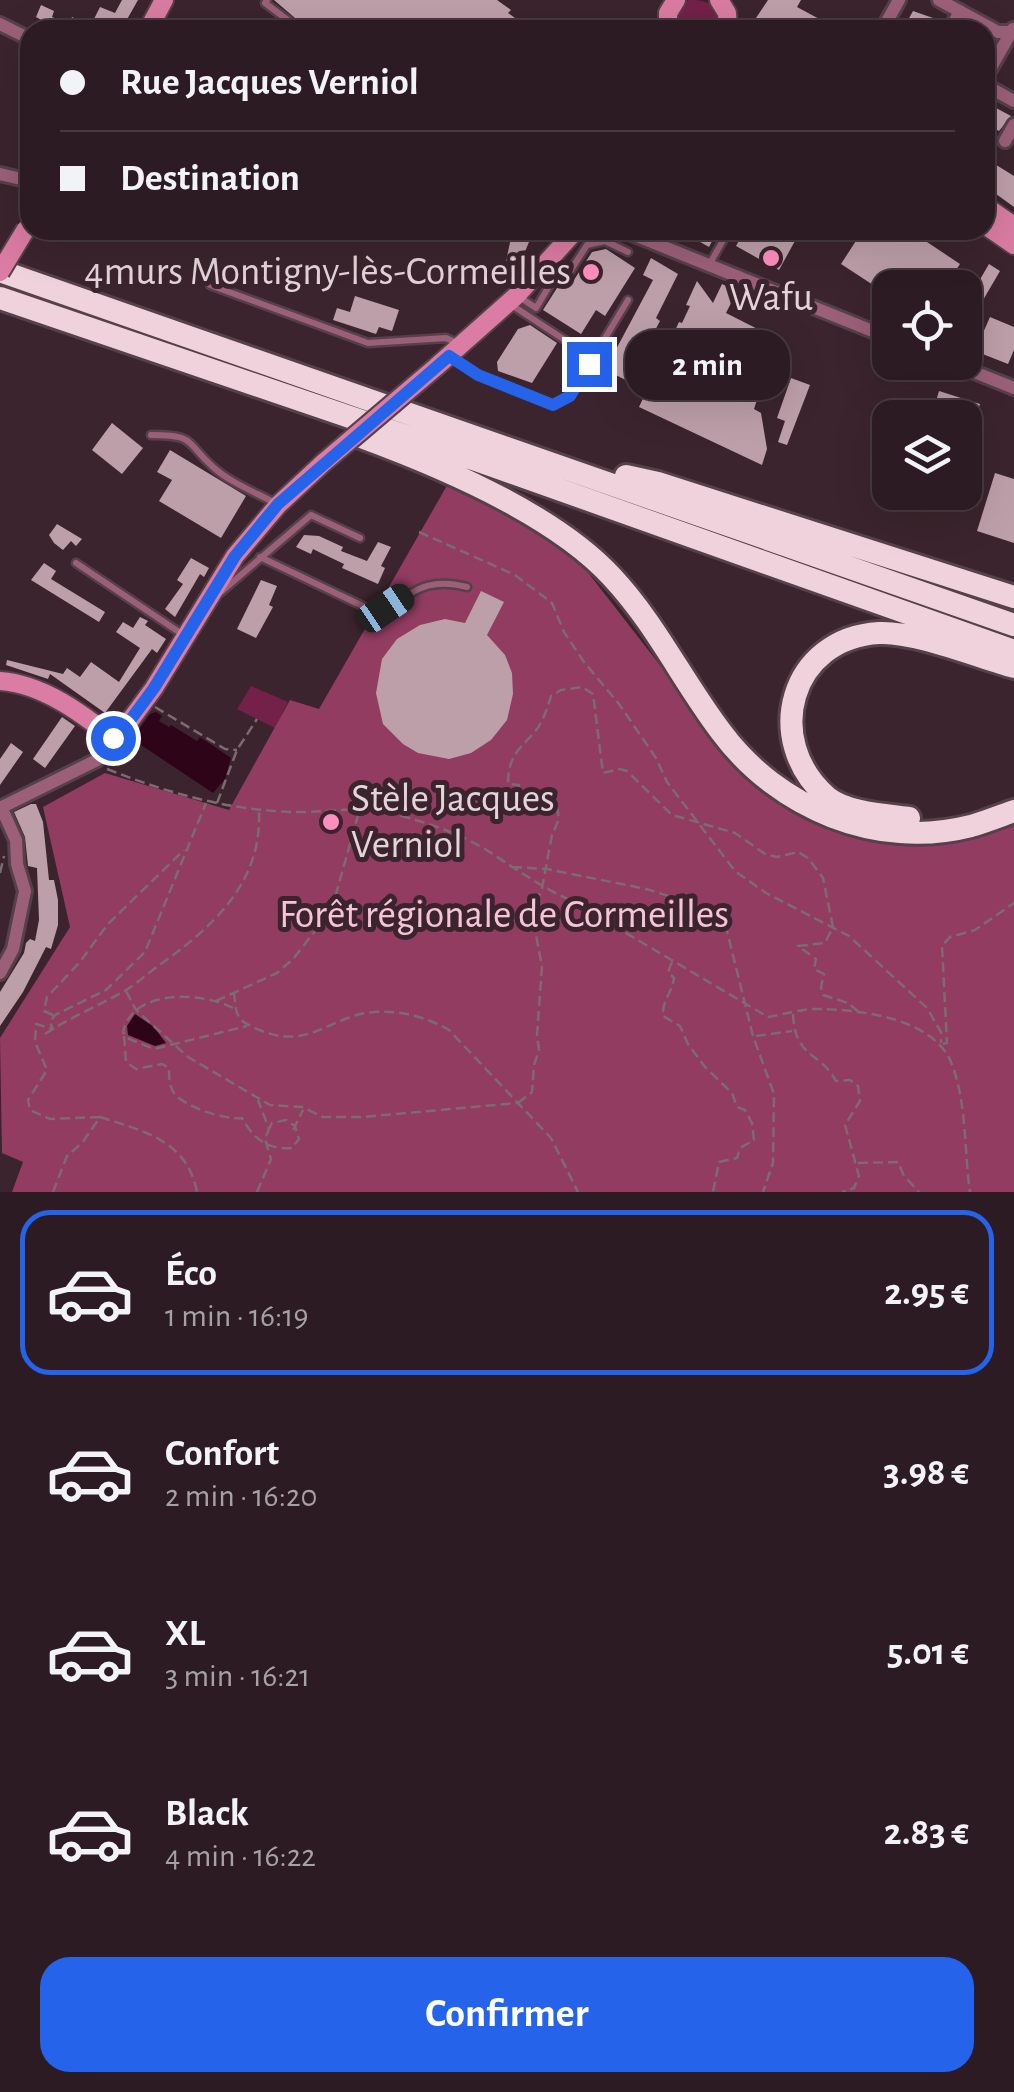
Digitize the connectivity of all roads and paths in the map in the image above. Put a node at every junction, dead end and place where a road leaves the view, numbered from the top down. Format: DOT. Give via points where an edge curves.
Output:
graph roads {
  1 [pos="267,0"];
  2 [pos="939,0"];
  3 [pos="960,11"];
  4 [pos="287,20"];
  5 [pos="955,20"];
  6 [pos="976,20"];
  7 [pos="1013,29"];
  8 [pos="995,62"];
  9 [pos="1014,124"];
  10 [pos="1006,141"];
  11 [pos="20,238"];
  12 [pos="567,240"];
  13 [pos="646,240"];
  14 [pos="722,240"];
  15 [pos="628,252"];
  16 [pos="708,266"];
  17 [pos="0,272"];
  18 [pos="210,284"];
  19 [pos="0,298"];
  20 [pos="513,299"];
  21 [pos="628,300"];
  22 [pos="872,330"];
  23 [pos="571,344"];
  24 [pos="449,356"];
  25 [pos="982,375"];
  26 [pos="1014,388"];
  27 [pos="316,407"];
  28 [pos="152,436"];
  29 [pos="549,460"];
  30 [pos="278,504"];
  31 [pos="419,532"];
  32 [pos="360,538"];
  33 [pos="260,557"];
  34 [pos="76,563"];
  35 [pos="467,587"];
  36 [pos="1014,595"];
  37 [pos="209,603"];
  38 [pos="1014,625"];
  39 [pos="186,637"];
  40 [pos="1014,651"];
  41 [pos="1014,667"];
  42 [pos="0,681"];
  43 [pos="144,700"];
  44 [pos="257,719"];
  45 [pos="113,738"];
  46 [pos="237,750"];
  47 [pos="97,760"];
  48 [pos="1014,796"];
  49 [pos="207,802"];
  50 [pos="216,804"];
  51 [pos="1,807"];
  52 [pos="259,810"];
  53 [pos="359,811"];
  54 [pos="1014,811"];
  55 [pos="698,824"];
  56 [pos="187,847"];
  57 [pos="4,856"];
  58 [pos="510,866"];
  59 [pos="546,869"];
  60 [pos="0,873"];
  61 [pos="542,888"];
  62 [pos="1014,903"];
  63 [pos="833,927"];
  64 [pos="672,962"];
  65 [pos="0,974"];
  66 [pos="126,991"];
  67 [pos="234,992"];
  68 [pos="215,1001"];
  69 [pos="746,1004"];
  70 [pos="234,1008"];
  71 [pos="136,1010"];
  72 [pos="792,1012"];
  73 [pos="860,1013"];
  74 [pos="55,1015"];
  75 [pos="248,1026"];
  76 [pos="53,1029"];
  77 [pos="794,1030"];
  78 [pos="46,1034"];
  79 [pos="124,1036"];
  80 [pos="753,1036"];
  81 [pos="173,1044"];
  82 [pos="942,1045"];
  83 [pos="257,1099"];
  84 [pos="518,1103"];
  85 [pos="302,1107"];
  86 [pos="100,1116"];
  87 [pos="294,1128"];
  88 [pos="269,1129"];
  89 [pos="267,1146"];
  90 [pos="856,1164"];
  91 [pos="53,1192"];
  92 [pos="197,1192"];
  93 [pos="257,1192"];
  94 [pos="578,1192"];
  95 [pos="713,1192"];
  96 [pos="764,1192"];
  97 [pos="842,1192"];
  98 [pos="919,1192"];
  99 [pos="970,1192"];
  1 -- 4 [label="lane"];
  2 -- 3 [label="street"];
  3 -- 5 [label="street"];
  3 -- 6 [label="street"];
  7 -- 8 [label="street"];
  9 -- 10 [label="street"];
  11 -- 17 [label="street, bridge"];
  12 -- 20 [label="street"];
  13 -- 16 [label="street"];
  14 -- 16 [label="lane"];
  15 -- 20 [label="lane" via="605,241 587,245 536,308"];
  16 -- 22 [label="street"];
  17 -- 29 [label="highway"];
  18 -- 24 [label="lane" via="368,343 446,338"];
  19 -- 27 [label="highway"];
  20 -- 23 [label="lane"];
  20 -- 24 [label="street"];
  21 -- 24 [label="lane" via="570,396 553,405"];
  24 -- 30 [label="street, bridge"];
  25 -- 26 [label="street"];
  27 -- 40 [label="highway"];
  27 -- 54 [label="highway" via="322,424 414,456 566,537 611,575 653,627 723,735 794,800 867,828 900,832 971,826"];
  28 -- 30 [label="lane" via="192,443 213,467"];
  29 -- 36 [label="highway" via="658,483"];
  29 -- 38 [label="highway"];
  30 -- 37 [label="street" via="235,556"];
  31 -- 55 [label="path" via="515,575 552,602 564,632"];
  32 -- 33 [label="lane" via="310,515"];
  33 -- 35 [label="lane" via="369,609 380,610 432,582"];
  33 -- 37 [label="lane"];
  34 -- 39 [label="lane"];
  37 -- 39 [label="street"];
  39 -- 43 [label="street"];
  41 -- 48 [label="highway" via="883,633 849,638 801,677 791,704 796,753 830,800 917,819 952,816"];
  42 -- 45 [label="street" via="63,702"];
  43 -- 45 [label="street"];
  43 -- 46 [label="path" via="211,742"];
  44 -- 46 [label="path"];
  45 -- 47 [label="street"];
  46 -- 50 [label="path"];
  47 -- 49 [label="path" via="124,776"];
  47 -- 51 [label="street"];
  49 -- 50 [label="path"];
  49 -- 56 [label="path"];
  50 -- 52 [label="path"];
  51 -- 65 [label="street" via="16,840 25,891 13,949"];
  52 -- 53 [label="path"];
  52 -- 66 [label="path" via="258,841 239,891 193,940"];
  53 -- 58 [label="path" via="439,827"];
  53 -- 67 [label="path" via="323,921 277,973"];
  55 -- 59 [label="path" via="662,808 628,771 603,773 593,694 582,687 561,690 508,762 508,784 520,785 520,801 534,810 546,795 557,806"];
  55 -- 63 [label="path" via="735,871"];
  55 -- 63 [label="path" via="735,833 765,854 798,852 808,858 823,878"];
  56 -- 74 [label="path" via="146,952 106,990"];
  56 -- 74 [label="path" via="47,996 44,1011"];
  57 -- 60 [label="path"];
  58 -- 59 [label="path"];
  58 -- 61 [label="path"];
  59 -- 61 [label="path"];
  59 -- 69 [label="path" via="710,910 725,923"];
  61 -- 64 [label="path"];
  61 -- 84 [label="path" via="532,915 542,966 539,1050 532,1092"];
  62 -- 82 [label="path" via="942,946 948,1043"];
  63 -- 73 [label="path" via="825,944 798,946 816,958 824,995"];
  63 -- 82 [label="path" via="927,1008"];
  64 -- 69 [label="path"];
  64 -- 95 [label="path" via="673,987 662,1016 680,1026 704,1067 752,1123 754,1140 740,1148 738,1158 719,1162"];
  66 -- 71 [label="path"];
  66 -- 76 [label="path"];
  67 -- 68 [label="path"];
  67 -- 70 [label="path"];
  68 -- 70 [label="path"];
  68 -- 71 [label="path" via="179,998"];
  69 -- 72 [label="path" via="768,1017"];
  69 -- 80 [label="path"];
  70 -- 75 [label="path"];
  71 -- 79 [label="path"];
  71 -- 81 [label="path"];
  72 -- 73 [label="path"];
  72 -- 77 [label="path"];
  73 -- 82 [label="path" via="921,1030"];
  74 -- 76 [label="path"];
  75 -- 81 [label="path"];
  75 -- 84 [label="path" via="297,1038 372,1012 431,1020 469,1049"];
  76 -- 78 [label="path"];
  76 -- 86 [label="path" via="36,1024 35,1042 47,1070 28,1100 30,1110 50,1119"];
  77 -- 80 [label="path"];
  77 -- 90 [label="path" via="804,1051 836,1082 858,1086 860,1102 846,1125"];
  79 -- 81 [label="path" via="144,1047"];
  79 -- 89 [label="path" via="126,1062 136,1069 169,1068 176,1097 230,1120 242,1118"];
  80 -- 96 [label="path" via="774,1094 773,1163"];
  81 -- 83 [label="path"];
  82 -- 99 [label="path" via="962,1113"];
  83 -- 85 [label="path"];
  83 -- 88 [label="path"];
  84 -- 85 [label="path" via="363,1116 323,1116"];
  84 -- 94 [label="path" via="552,1138"];
  85 -- 87 [label="path"];
  86 -- 91 [label="path" via="67,1156"];
  86 -- 92 [label="path" via="174,1150 191,1169"];
  87 -- 88 [label="path" via="277,1120"];
  87 -- 89 [label="path" via="299,1140 292,1148"];
  88 -- 89 [label="path"];
  89 -- 93 [label="path" via="271,1159"];
  90 -- 97 [label="path" via="860,1176"];
  90 -- 98 [label="path" via="898,1162"];
}
